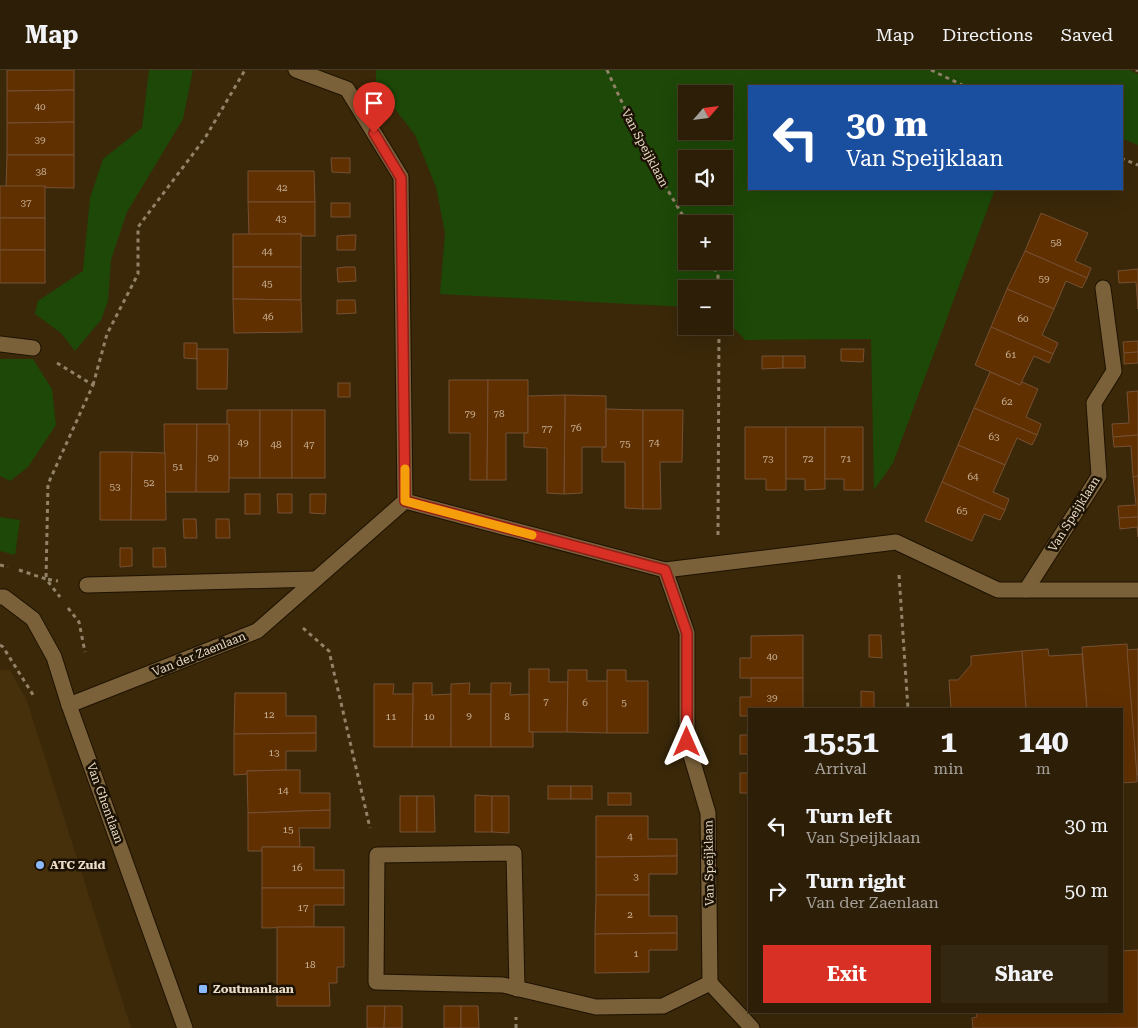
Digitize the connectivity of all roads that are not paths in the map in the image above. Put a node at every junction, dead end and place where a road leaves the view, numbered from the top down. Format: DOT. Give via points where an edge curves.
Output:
graph roads {
  1 [pos="296,70"];
  2 [pos="1103,288"];
  3 [pos="0,344"];
  4 [pos="33,348"];
  5 [pos="405,501"];
  6 [pos="665,570"];
  7 [pos="316,580"];
  8 [pos="87,585"];
  9 [pos="1026,590"];
  10 [pos="1138,590"];
  11 [pos="0,597"];
  12 [pos="69,705"];
  13 [pos="710,983"];
  14 [pos="517,989"];
  15 [pos="185,1028"];
  16 [pos="752,1028"];
  1 -- 5 [label="street" via="346,89 401,178"];
  2 -- 9 [label="street, Van Speijklaan" via="1114,371 1094,404 1099,476"];
  3 -- 4 [label="street"];
  5 -- 6 [label="street"];
  5 -- 7 [label="street, Van der Zaenlaan"];
  6 -- 9 [label="street" via="896,542 998,590"];
  6 -- 13 [label="street, Van Speijklaan" via="687,633 687,742 708,813"];
  7 -- 8 [label="street"];
  7 -- 12 [label="street, Van der Zaenlaan" via="257,631"];
  9 -- 10 [label="street"];
  11 -- 12 [label="street, Van Ghentlaan" via="33,619 54,657"];
  12 -- 15 [label="street, Van Ghentlaan"];
  13 -- 14 [label="street" via="663,1006 596,1007"];
  13 -- 16 [label="street"];
  14 -- 14 [label="street" via="514,853 376,855 376,982 503,985"];
}
